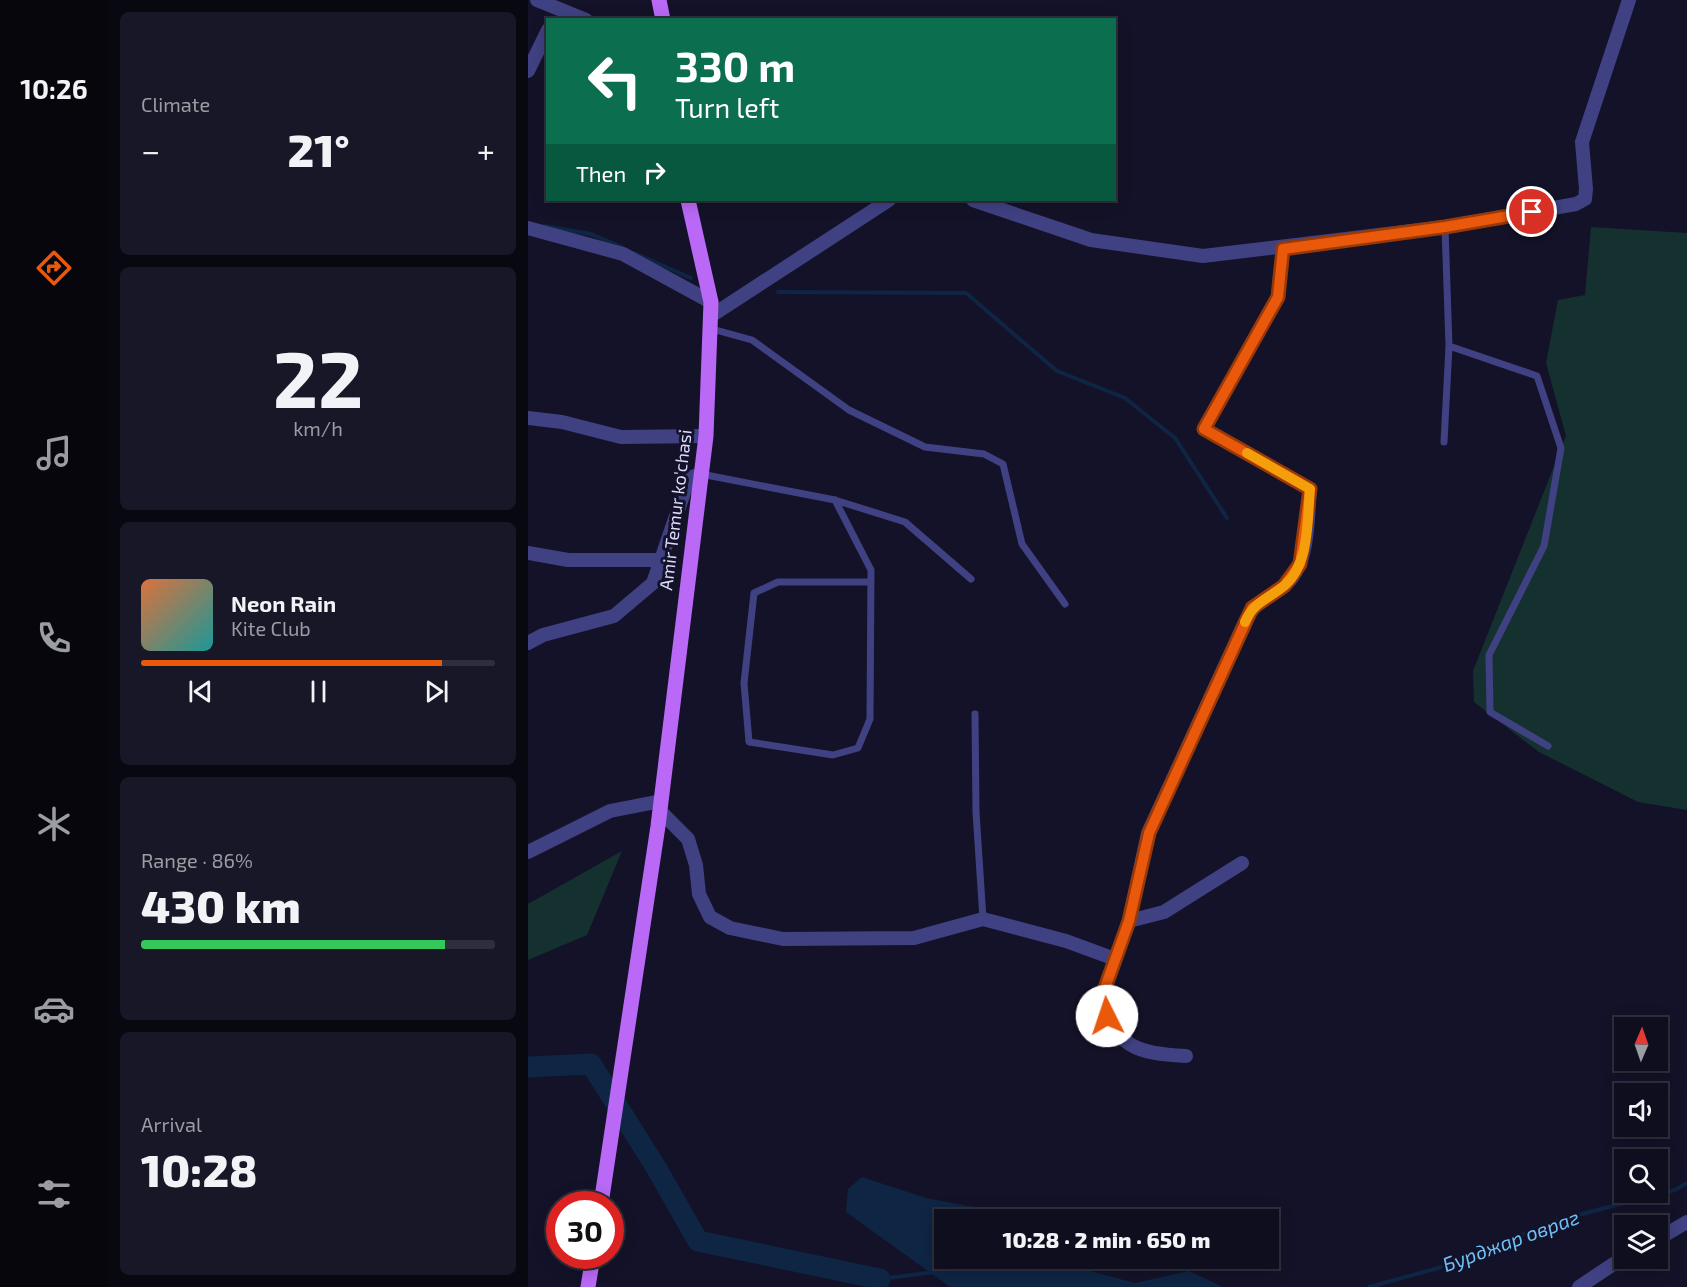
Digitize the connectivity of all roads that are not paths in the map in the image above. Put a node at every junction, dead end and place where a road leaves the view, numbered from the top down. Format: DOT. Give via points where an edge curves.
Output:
graph roads {
  1 [pos="537,0"];
  2 [pos="659,0"];
  3 [pos="1629,0"];
  4 [pos="554,15"];
  5 [pos="573,18"];
  6 [pos="663,18"];
  7 [pos="546,34"];
  8 [pos="528,71"];
  9 [pos="688,201"];
  10 [pos="887,201"];
  11 [pos="976,201"];
  12 [pos="1445,227"];
  13 [pos="528,228"];
  14 [pos="1283,249"];
  15 [pos="711,316"];
  16 [pos="1449,346"];
  17 [pos="528,418"];
  18 [pos="706,436"];
  19 [pos="1444,442"];
  20 [pos="700,474"];
  21 [pos="836,500"];
  22 [pos="528,553"];
  23 [pos="663,560"];
  24 [pos="971,579"];
  25 [pos="871,582"];
  26 [pos="1065,604"];
  27 [pos="528,643"];
  28 [pos="975,714"];
  29 [pos="1548,746"];
  30 [pos="660,813"];
  31 [pos="528,852"];
  32 [pos="1242,862"];
  33 [pos="983,919"];
  34 [pos="1129,921"];
  35 [pos="1115,959"];
  36 [pos="1186,1056"];
  37 [pos="603,1191"];
  38 [pos="1687,1222"];
  39 [pos="1668,1233"];
  40 [pos="1614,1264"];
  41 [pos="591,1269"];
  42 [pos="588,1287"];
  43 [pos="1579,1287"];
  1 -- 4 [label="street"];
  2 -- 6 [label="main road"];
  3 -- 12 [label="street" via="1582,142 1584,199 1576,204"];
  4 -- 5 [label="street"];
  7 -- 8 [label="street"];
  9 -- 15 [label="main road, Amir Temur ko'chasi"];
  10 -- 15 [label="street"];
  11 -- 14 [label="street" via="1091,240 1203,256"];
  12 -- 14 [label="street"];
  12 -- 16 [label="lane"];
  13 -- 15 [label="street" via="623,254"];
  14 -- 34 [label="street" via="1278,297 1204,429 1310,489 1300,564 1284,586 1252,608 1246,620 1149,833"];
  15 -- 18 [label="main road, Amir Temur ko'chasi"];
  15 -- 26 [label="lane" via="752,340 849,410 925,447 984,453 1003,464 1022,544"];
  16 -- 19 [label="lane"];
  16 -- 29 [label="lane" via="1537,376 1561,448 1544,546 1488,655 1490,712"];
  17 -- 18 [label="street" via="621,437"];
  18 -- 20 [label="main road, Amir Temur ko'chasi"];
  20 -- 21 [label="lane"];
  20 -- 23 [label="street" via="689,477"];
  20 -- 30 [label="main road, Amir Temur ko'chasi"];
  21 -- 24 [label="lane" via="905,522"];
  21 -- 25 [label="lane" via="871,570"];
  22 -- 23 [label="street" via="568,560"];
  23 -- 27 [label="street" via="653,583 614,616 543,635"];
  25 -- 25 [label="lane" via="778,582 754,593 744,683 749,742 833,755 858,748 870,719"];
  28 -- 33 [label="lane"];
  30 -- 31 [label="street" via="610,812"];
  30 -- 33 [label="street" via="688,839 699,894 710,917 730,928 783,939 914,938"];
  30 -- 37 [label="main road, Amir Temur ko'chasi"];
  32 -- 34 [label="street" via="1164,912"];
  33 -- 35 [label="street" via="1066,941"];
  34 -- 35 [label="street"];
  35 -- 36 [label="street" via="1101,999 1115,1031 1131,1048"];
  38 -- 39 [label="street"];
  40 -- 43 [label="street"];
  41 -- 42 [label="main road"];
}
